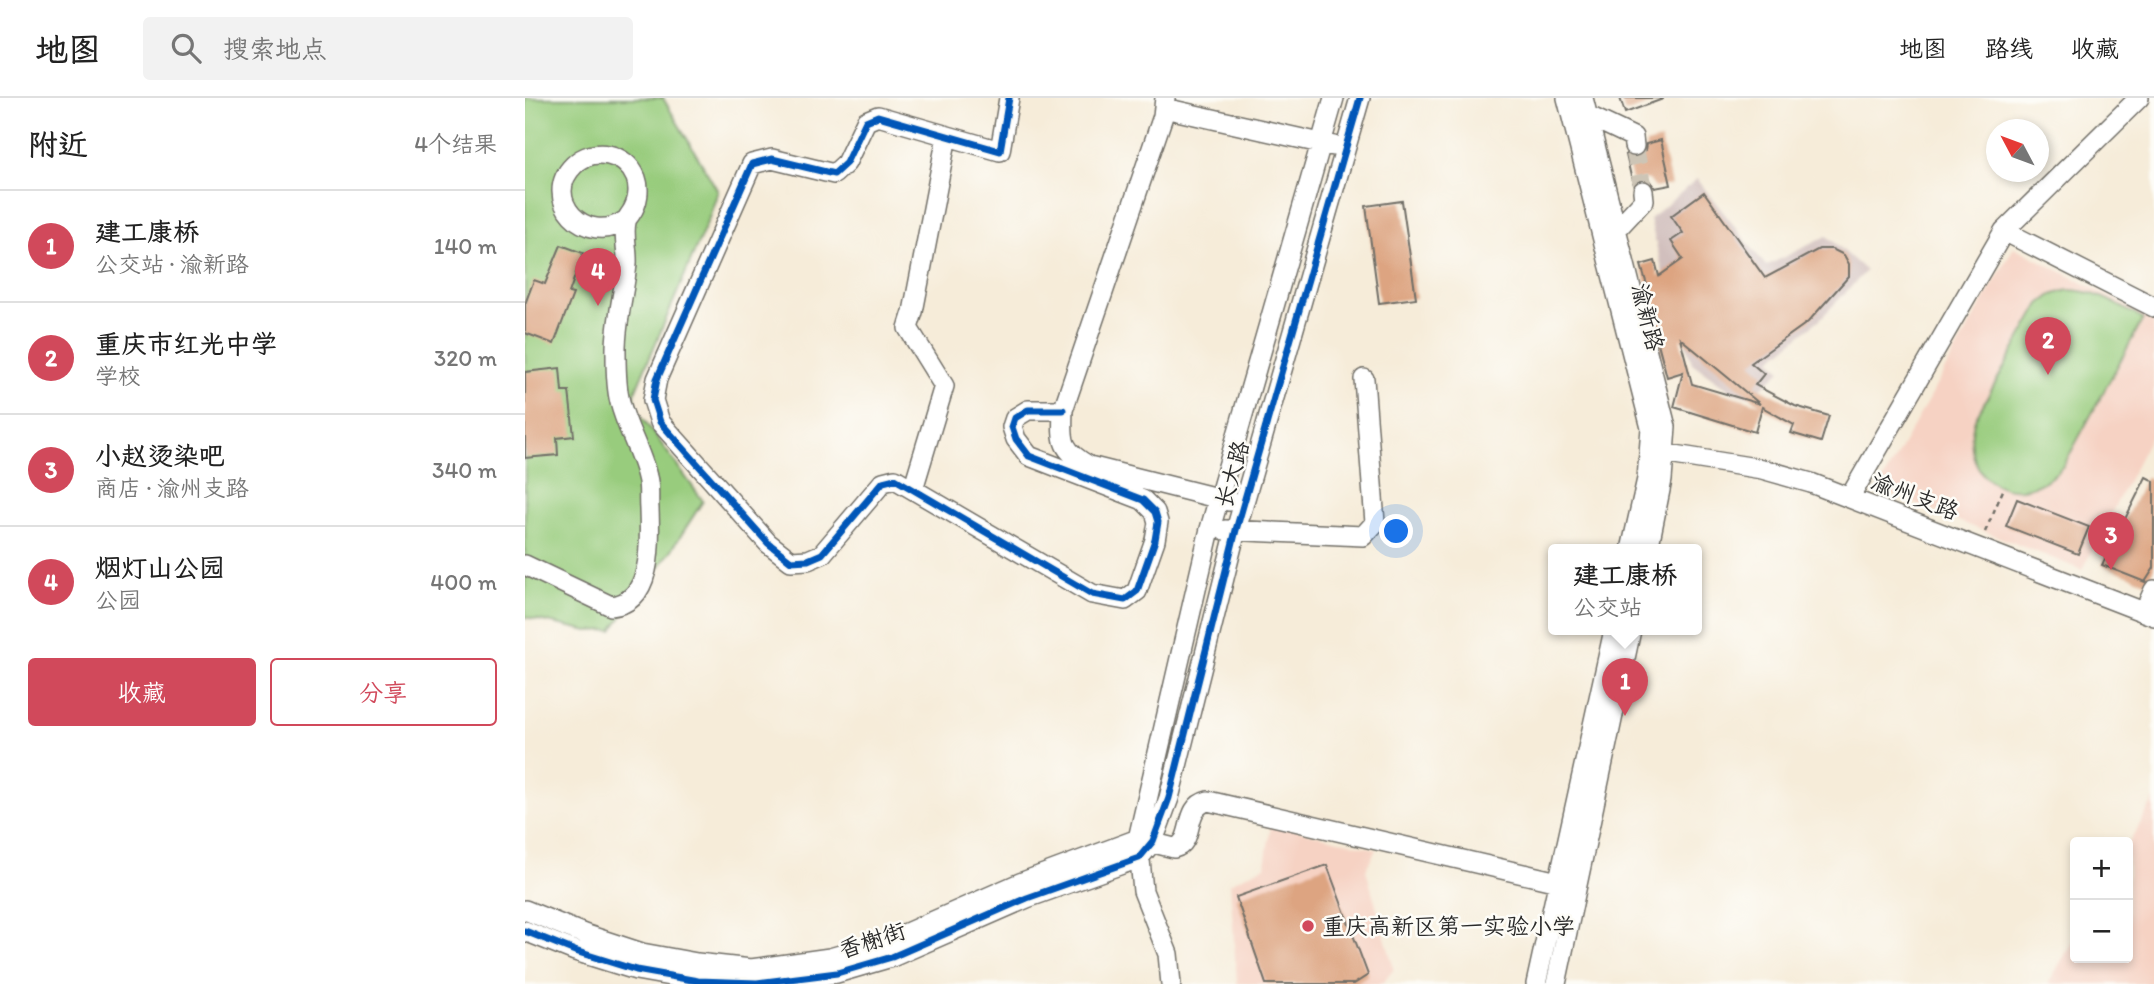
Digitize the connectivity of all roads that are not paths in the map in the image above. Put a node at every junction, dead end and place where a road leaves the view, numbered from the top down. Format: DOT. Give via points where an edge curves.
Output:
graph roads {
  1 [pos="1009,98"];
  2 [pos="1334,98"];
  3 [pos="1360,98"];
  4 [pos="1567,98"];
  5 [pos="2139,98"];
  6 [pos="1164,103"];
  7 [pos="1585,106"];
  8 [pos="947,136"];
  9 [pos="1321,143"];
  10 [pos="1634,146"];
  11 [pos="1346,148"];
  12 [pos="1643,191"];
  13 [pos="626,220"];
  14 [pos="1616,230"];
  15 [pos="2004,231"];
  16 [pos="2151,300"];
  17 [pos="1364,379"];
  18 [pos="1063,410"];
  19 [pos="1658,452"];
  20 [pos="913,489"];
  21 [pos="1850,497"];
  22 [pos="1219,498"];
  23 [pos="1243,505"];
  24 [pos="1210,528"];
  25 [pos="1236,530"];
  26 [pos="1633,544"];
  27 [pos="1648,544"];
  28 [pos="525,565"];
  29 [pos="2154,590"];
  30 [pos="2149,614"];
  31 [pos="1613,635"];
  32 [pos="1630,635"];
  33 [pos="1143,846"];
  34 [pos="1558,882"];
  35 [pos="525,910"];
  36 [pos="525,932"];
  37 [pos="1171,984"];
  38 [pos="1536,984"];
  39 [pos="1556,984"];
  1 -- 8 [label="street" via="1000,151"];
  2 -- 9 [label="street, 长大路"];
  3 -- 11 [label="street, 长大路"];
  4 -- 19 [label="street, 渝新路"];
  5 -- 15 [label="street"];
  6 -- 9 [label="street"];
  6 -- 18 [label="street"];
  7 -- 10 [label="street" via="1633,137"];
  7 -- 14 [label="street, 渝新路"];
  8 -- 20 [label="street" via="908,328 944,386"];
  8 -- 20 [label="street" via="878,117 866,121 846,163 834,174 772,159 752,164 657,379 653,400 660,422 768,543 791,561 822,554 883,482 895,479"];
  9 -- 11 [label="street"];
  9 -- 22 [label="street, 长大路"];
  11 -- 23 [label="street, 长大路"];
  12 -- 14 [label="street" via="1644,200"];
  13 -- 28 [label="street" via="627,262 616,351 619,401 648,478 650,552 639,590 623,605 611,606"];
  14 -- 19 [label="street, 渝新路" via="1665,427"];
  15 -- 16 [label="street"];
  15 -- 21 [label="street"];
  17 -- 25 [label="street" via="1375,523 1363,536"];
  18 -- 20 [label="street" via="1028,410 1015,418 1016,439 1029,456 1143,500 1155,512 1156,540 1137,591 1125,600 1092,594"];
  18 -- 22 [label="street" via="1062,439 1073,456 1089,466"];
  19 -- 21 [label="street, 渝州支路" via="1762,469"];
  19 -- 26 [label="street, 渝新路" via="1647,479"];
  19 -- 27 [label="street, 渝新路"];
  21 -- 30 [label="street, 渝州支路"];
  22 -- 23 [label="street"];
  22 -- 24 [label="street, 长大路"];
  23 -- 25 [label="street, 长大路"];
  24 -- 25 [label="street"];
  24 -- 33 [label="street, 长大路"];
  25 -- 33 [label="street, 长大路" via="1170,798"];
  29 -- 30 [label="street"];
  31 -- 34 [label="street"];
  32 -- 39 [label="street"];
  33 -- 34 [label="street" via="1179,847 1195,807 1208,801"];
  33 -- 35 [label="street, 香榭街" via="1020,883 886,942 830,958 751,969 642,953"];
  33 -- 36 [label="street, 香榭街" via="892,957 837,972 770,981 698,981 636,970"];
  33 -- 37 [label="street" via="1143,891 1168,954"];
  34 -- 38 [label="street"];
}
